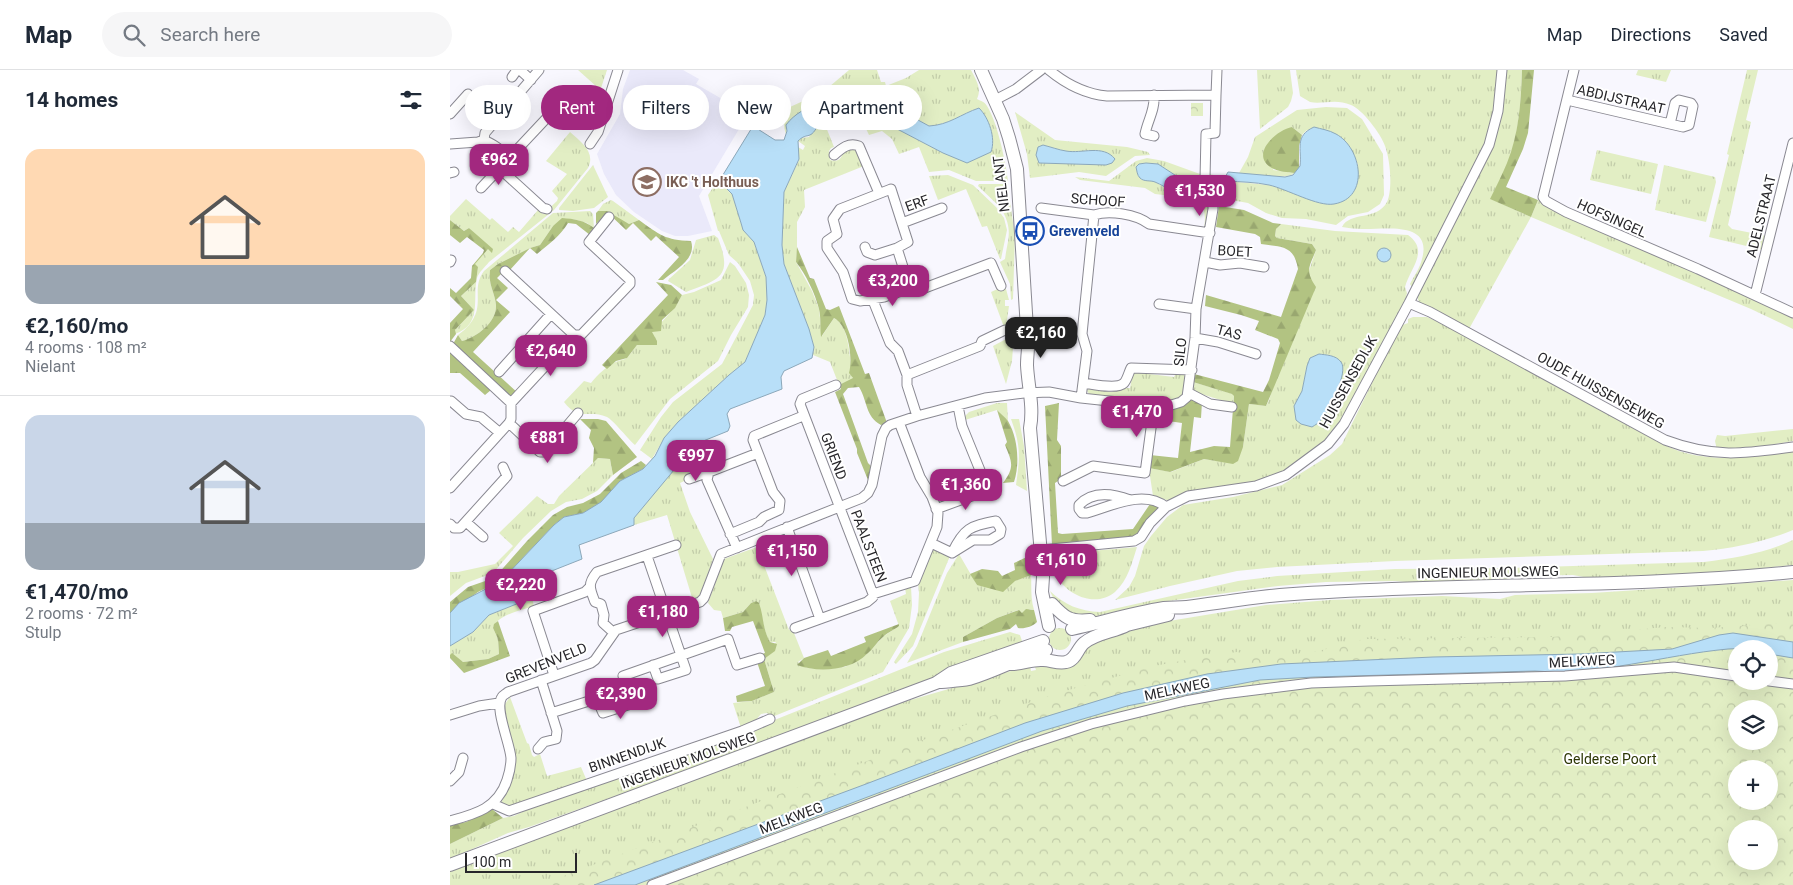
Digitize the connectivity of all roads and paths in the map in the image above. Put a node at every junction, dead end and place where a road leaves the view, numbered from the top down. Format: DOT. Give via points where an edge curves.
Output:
graph roads {
  1 [pos="539,70"];
  2 [pos="618,70"];
  3 [pos="981,70"];
  4 [pos="1041,70"];
  5 [pos="1049,70"];
  6 [pos="1217,70"];
  7 [pos="1502,70"];
  8 [pos="1574,70"];
  9 [pos="516,72"];
  10 [pos="531,80"];
  11 [pos="1154,95"];
  12 [pos="1216,95"];
  13 [pos="465,97"];
  14 [pos="995,100"];
  15 [pos="1567,100"];
  16 [pos="450,114"];
  17 [pos="541,124"];
  18 [pos="1670,124"];
  19 [pos="1154,136"];
  20 [pos="484,140"];
  21 [pos="1793,143"];
  22 [pos="450,144"];
  23 [pos="590,144"];
  24 [pos="834,155"];
  25 [pos="506,160"];
  26 [pos="499,168"];
  27 [pos="481,188"];
  28 [pos="879,193"];
  29 [pos="942,208"];
  30 [pos="1041,208"];
  31 [pos="547,209"];
  32 [pos="1094,215"];
  33 [pos="609,217"];
  34 [pos="902,223"];
  35 [pos="1210,233"];
  36 [pos="865,247"];
  37 [pos="897,248"];
  38 [pos="1204,262"];
  39 [pos="1264,267"];
  40 [pos="505,271"];
  41 [pos="1002,286"];
  42 [pos="910,288"];
  43 [pos="1755,295"];
  44 [pos="872,298"];
  45 [pos="1409,303"];
  46 [pos="1159,304"];
  47 [pos="1196,309"];
  48 [pos="1793,313"];
  49 [pos="551,314"];
  50 [pos="1005,330"];
  51 [pos="574,335"];
  52 [pos="1195,338"];
  53 [pos="450,346"];
  54 [pos="1256,354"];
  55 [pos="1192,370"];
  56 [pos="499,372"];
  57 [pos="907,375"];
  58 [pos="1083,383"];
  59 [pos="836,385"];
  60 [pos="1027,392"];
  61 [pos="1189,393"];
  62 [pos="1081,398"];
  63 [pos="451,401"];
  64 [pos="511,403"];
  65 [pos="958,406"];
  66 [pos="1154,406"];
  67 [pos="1232,408"];
  68 [pos="578,413"];
  69 [pos="803,416"];
  70 [pos="917,416"];
  71 [pos="899,422"];
  72 [pos="509,423"];
  73 [pos="500,433"];
  74 [pos="1793,447"];
  75 [pos="758,453"];
  76 [pos="503,467"];
  77 [pos="707,474"];
  78 [pos="689,479"];
  79 [pos="1063,481"];
  80 [pos="450,488"];
  81 [pos="1130,500"];
  82 [pos="1166,506"];
  83 [pos="839,507"];
  84 [pos="936,509"];
  85 [pos="466,522"];
  86 [pos="450,524"];
  87 [pos="787,527"];
  88 [pos="730,534"];
  89 [pos="483,537"];
  90 [pos="931,543"];
  91 [pos="676,545"];
  92 [pos="736,548"];
  93 [pos="1041,550"];
  94 [pos="952,553"];
  95 [pos="647,556"];
  96 [pos="1793,572"];
  97 [pos="1043,576"];
  98 [pos="590,588"];
  99 [pos="873,594"];
  100 [pos="1052,604"];
  101 [pos="667,613"];
  102 [pos="820,620"];
  103 [pos="1126,620"];
  104 [pos="1054,624"];
  105 [pos="795,628"];
  106 [pos="614,633"];
  107 [pos="1074,635"];
  108 [pos="1045,645"];
  109 [pos="682,655"];
  110 [pos="760,658"];
  111 [pos="1009,664"];
  112 [pos="653,665"];
  113 [pos="554,675"];
  114 [pos="1728,675"];
  115 [pos="541,680"];
  116 [pos="1778,682"];
  117 [pos="936,683"];
  118 [pos="1793,684"];
  119 [pos="627,689"];
  120 [pos="597,699"];
  121 [pos="500,700"];
  122 [pos="551,714"];
  123 [pos="450,715"];
  124 [pos="770,719"];
  125 [pos="538,749"];
  126 [pos="463,758"];
  127 [pos="450,781"];
  128 [pos="494,804"];
  129 [pos="450,821"];
  130 [pos="450,865"];
  131 [pos="652,885"];
  1 -- 10 [label="street"];
  2 -- 23 [label="street" via="598,132"];
  3 -- 14 [label="main road, NIELANT"];
  4 -- 14 [label="street"];
  5 -- 11 [label="street" via="1091,94"];
  6 -- 12 [label="street"];
  7 -- 45 [label="street, HUISSENSEDIJK" via="1498,111 1489,144"];
  8 -- 15 [label="street, HOFSINGEL"];
  9 -- 10 [label="street"];
  10 -- 20 [label="street" via="485,133"];
  11 -- 12 [label="street"];
  11 -- 19 [label="street" via="1145,134"];
  12 -- 35 [label="street, SILO" via="1215,133 1206,134 1204,179 1213,209"];
  13 -- 16 [label="street"];
  14 -- 60 [label="main road, NIELANT" via="1010,138 1017,169 1027,329 1021,362"];
  15 -- 18 [label="street, ABDIJSTRAAT"];
  15 -- 43 [label="street, HOFSINGEL" via="1543,197 1546,201"];
  17 -- 25 [label="street"];
  20 -- 22 [label="street"];
  20 -- 25 [label="street" via="496,146"];
  21 -- 43 [label="street, ADELSTRAAT"];
  24 -- 28 [label="street" via="842,147 859,146"];
  25 -- 26 [label="street"];
  26 -- 27 [label="street"];
  26 -- 31 [label="street"];
  28 -- 34 [label="street" via="891,189"];
  28 -- 44 [label="street" via="840,209 833,219 836,234 827,242 827,248 843,272 852,299"];
  29 -- 34 [label="street, ERF"];
  30 -- 32 [label="street, SCHOOF"];
  32 -- 35 [label="street, SCHOOF" via="1126,215 1141,218 1148,224"];
  32 -- 58 [label="street" via="1082,334 1087,351"];
  33 -- 51 [label="street" via="589,242 630,280 630,284 581,335"];
  34 -- 37 [label="street" via="908,242"];
  35 -- 38 [label="street, SILO"];
  36 -- 37 [label="street" via="867,252 875,255"];
  37 -- 42 [label="street"];
  38 -- 39 [label="street, BOET" via="1220,266 1240,263"];
  38 -- 47 [label="street, SILO"];
  40 -- 49 [label="street"];
  41 -- 42 [label="street" via="991,263 922,289"];
  42 -- 44 [label="street"];
  43 -- 48 [label="street, HOFSINGEL"];
  44 -- 57 [label="street"];
  45 -- 74 [label="street, OUDE HUISSENSEWEG" via="1665,440 1688,449 1730,454"];
  45 -- 82 [label="street, HUISSENSEDIJK" via="1344,424 1328,444 1286,475 1256,486 1188,496"];
  46 -- 47 [label="street"];
  47 -- 52 [label="street, SILO"];
  49 -- 51 [label="street"];
  49 -- 56 [label="street"];
  50 -- 57 [label="street" via="982,341 980,346"];
  51 -- 64 [label="street"];
  52 -- 54 [label="street, TAS"];
  52 -- 55 [label="street, SILO"];
  53 -- 64 [label="street"];
  55 -- 58 [label="street" via="1131,368 1120,385"];
  55 -- 61 [label="street, SILO"];
  57 -- 70 [label="street"];
  58 -- 62 [label="street"];
  59 -- 69 [label="street" via="802,398"];
  60 -- 62 [label="street"];
  60 -- 65 [label="street"];
  60 -- 93 [label="main road, NIELANT" via="1026,420 1030,428"];
  61 -- 66 [label="street" via="1173,406"];
  61 -- 67 [label="street" via="1210,404"];
  62 -- 66 [label="street"];
  63 -- 73 [label="street" via="466,414 481,417"];
  64 -- 72 [label="street"];
  65 -- 70 [label="street"];
  65 -- 84 [label="street" via="962,426 988,490"];
  66 -- 79 [label="street" via="1145,473 1093,466"];
  68 -- 72 [label="street" via="545,452 540,452"];
  69 -- 75 [label="street" via="754,436"];
  69 -- 83 [label="street, GRIEND"];
  70 -- 71 [label="street"];
  71 -- 83 [label="street" via="890,425 882,436 868,493"];
  71 -- 84 [label="street"];
  72 -- 73 [label="street"];
  73 -- 80 [label="street"];
  75 -- 77 [label="street"];
  75 -- 88 [label="street" via="773,492 780,501 779,510"];
  76 -- 85 [label="street" via="507,476"];
  77 -- 78 [label="street"];
  77 -- 88 [label="street"];
  81 -- 81 [label="street" via="1087,514 1079,509 1083,501 1102,494"];
  81 -- 82 [label="street" via="1149,499"];
  82 -- 93 [label="street, HUISSENSEDIJK" via="1134,541"];
  83 -- 87 [label="street"];
  83 -- 99 [label="street, PAALSTEEN"];
  84 -- 90 [label="street" via="937,527"];
  85 -- 86 [label="street" via="460,528"];
  85 -- 89 [label="street"];
  87 -- 92 [label="street"];
  87 -- 102 [label="street"];
  88 -- 92 [label="street"];
  90 -- 94 [label="street"];
  90 -- 99 [label="street" via="914,580"];
  91 -- 95 [label="street"];
  92 -- 101 [label="street" via="722,554 700,602"];
  93 -- 97 [label="main road, NIELANT"];
  94 -- 94 [label="street" via="973,540 990,540 1000,534 1001,529 996,521 976,524 960,536"];
  95 -- 98 [label="street" via="597,572 590,579"];
  95 -- 101 [label="street"];
  96 -- 103 [label="main road, INGENIEUR MOLSWEG" via="1669,582 1279,595"];
  97 -- 100 [label="main road, NIELANT"];
  97 -- 104 [label="main road, NIELANT" via="1042,592"];
  98 -- 106 [label="street" via="595,602 601,604 603,623"];
  98 -- 113 [label="street" via="533,611"];
  99 -- 102 [label="street" via="867,602"];
  100 -- 103 [label="main road" via="1065,617 1077,621 1116,614"];
  100 -- 104 [label="main road, NIELANT"];
  101 -- 106 [label="street"];
  101 -- 109 [label="street"];
  102 -- 105 [label="street"];
  103 -- 107 [label="main road, INGENIEUR MOLSWEG"];
  103 -- 111 [label="main road" via="1083,644 1068,662 1044,660"];
  104 -- 107 [label="main road" via="1069,625"];
  104 -- 108 [label="main road" via="1044,632"];
  106 -- 113 [label="street, GREVENVELD" via="595,660"];
  107 -- 108 [label="main road" via="1074,646 1067,654 1056,655"];
  108 -- 111 [label="main road, INGENIEUR MOLSWEG"];
  108 -- 117 [label="main road, INGENIEUR MOLSWEG" via="952,673"];
  109 -- 110 [label="street" via="727,636 737,665"];
  109 -- 112 [label="street"];
  109 -- 112 [label="street" via="686,670 658,679"];
  111 -- 117 [label="main road, INGENIEUR MOLSWEG" via="967,679"];
  112 -- 119 [label="street" via="623,676"];
  113 -- 115 [label="street, GREVENVELD"];
  114 -- 131 [label="street, MELKWEG" via="1674,667 1565,676 1350,682 1265,688 1184,701 1091,724 1021,747"];
  115 -- 121 [label="street, GREVENVELD" via="508,692"];
  115 -- 122 [label="street"];
  116 -- 118 [label="street"];
  117 -- 130 [label="main road, INGENIEUR MOLSWEG"];
  119 -- 120 [label="street"];
  119 -- 120 [label="street" via="631,704 603,713"];
  120 -- 122 [label="street"];
  121 -- 123 [label="street, GREVENVELD"];
  121 -- 128 [label="street" via="499,710 511,760 503,791"];
  122 -- 125 [label="street" via="557,731 556,739 544,742"];
  124 -- 128 [label="street, BINNENDIJK" via="509,811"];
  126 -- 127 [label="street" via="459,772"];
  128 -- 129 [label="street" via="471,816"];
}
